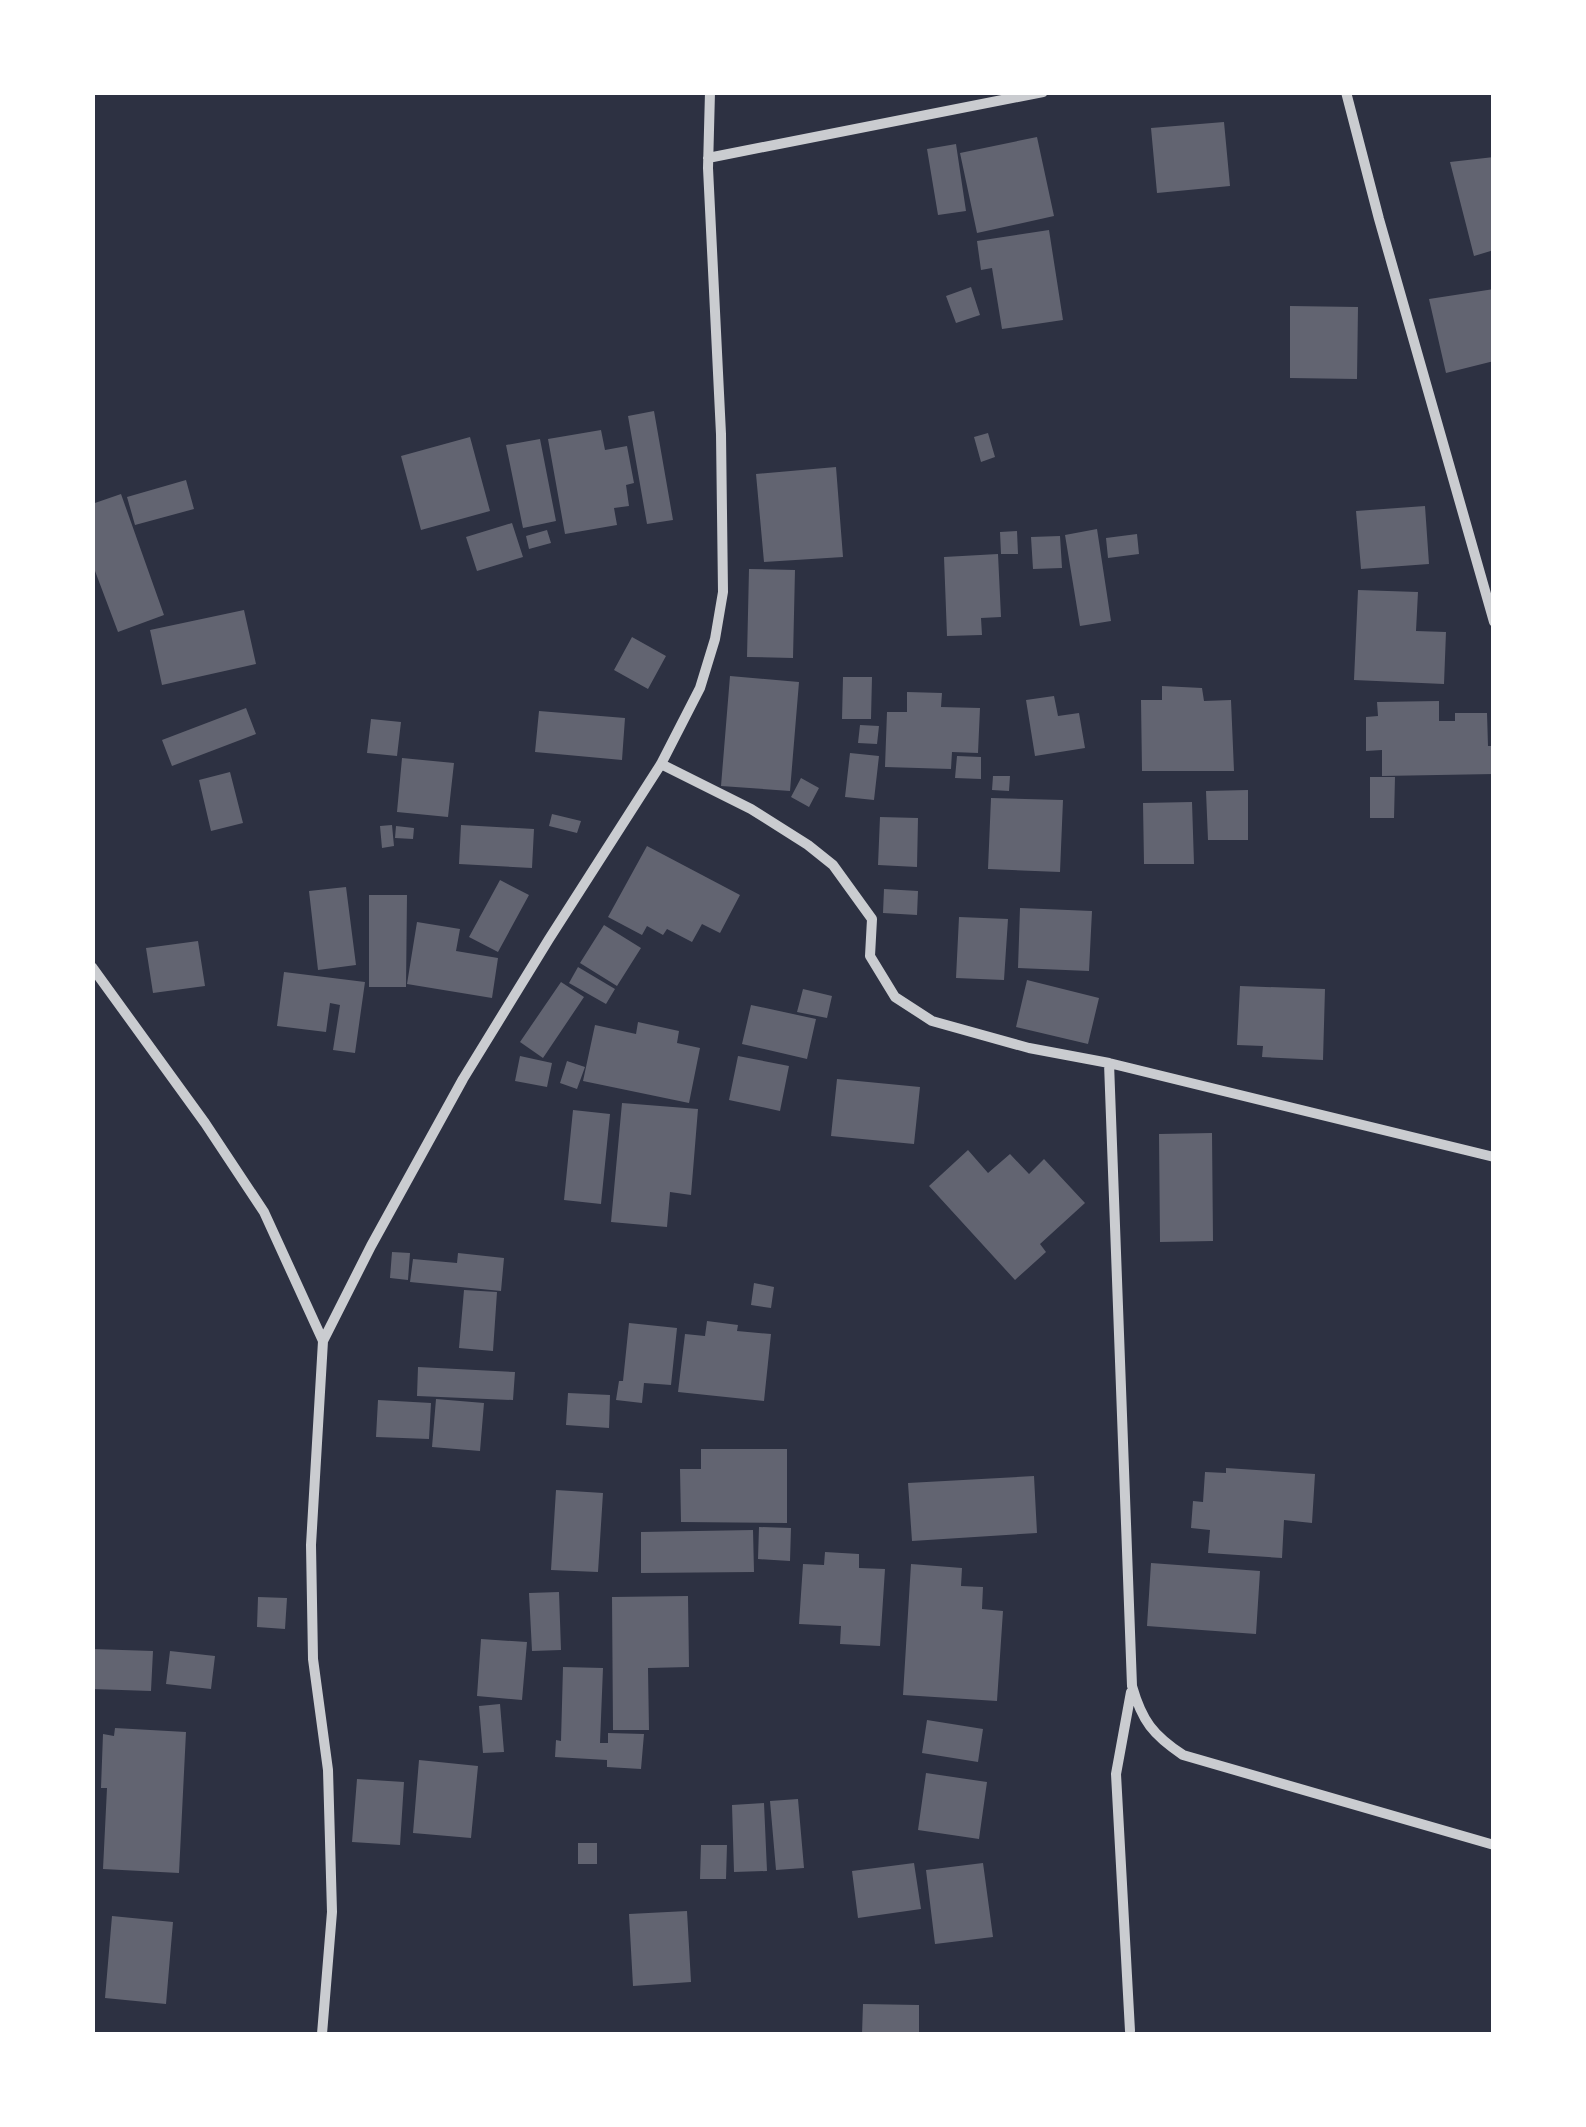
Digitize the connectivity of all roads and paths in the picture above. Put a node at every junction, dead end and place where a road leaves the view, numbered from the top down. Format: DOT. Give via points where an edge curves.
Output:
graph roads {
  1 [pos="710,92"];
  2 [pos="1043,92"];
  3 [pos="1346,92"];
  4 [pos="708,158"];
  5 [pos="1494,622"];
  6 [pos="661,764"];
  7 [pos="92,967"];
  8 [pos="1109,1063"];
  9 [pos="1494,1157"];
  10 [pos="322,1341"];
  11 [pos="1132,1686"];
  12 [pos="1494,1845"];
  13 [pos="1130,2031"];
  14 [pos="322,2034"];
  1 -- 4 [label="street"];
  2 -- 4 [label="street"];
  3 -- 5 [label="street"];
  4 -- 6 [label="street" via="723,592 700,688"];
  6 -- 8 [label="street" via="766,818 834,865 872,920 870,956 895,997 932,1021"];
  6 -- 10 [label="street" via="463,1079"];
  7 -- 10 [label="street" via="264,1212"];
  8 -- 9 [label="street"];
  8 -- 11 [label="street"];
  10 -- 14 [label="street" via="312,1545 332,1912"];
  11 -- 12 [label="street" via="1148,1726 1183,1755"];
  11 -- 13 [label="street" via="1116,1774"];
}
